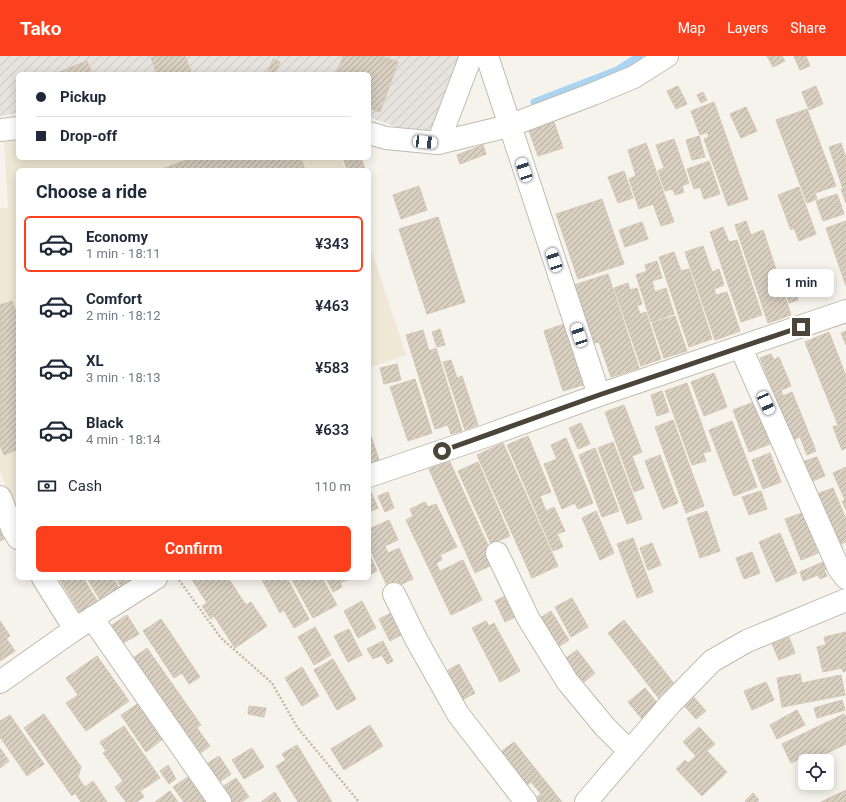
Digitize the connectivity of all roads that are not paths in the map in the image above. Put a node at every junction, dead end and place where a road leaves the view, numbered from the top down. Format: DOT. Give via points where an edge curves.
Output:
graph roads {
  1 [pos="471,56"];
  2 [pos="487,56"];
  3 [pos="667,56"];
  4 [pos="509,126"];
  5 [pos="16,128"];
  6 [pos="0,130"];
  7 [pos="371,134"];
  8 [pos="438,143"];
  9 [pos="846,312"];
  10 [pos="741,348"];
  11 [pos="599,395"];
  12 [pos="371,475"];
  13 [pos="0,497"];
  14 [pos="16,535"];
  15 [pos="498,553"];
  16 [pos="844,570"];
  17 [pos="45,580"];
  18 [pos="153,580"];
  19 [pos="394,594"];
  20 [pos="846,600"];
  21 [pos="84,623"];
  22 [pos="0,682"];
  23 [pos="629,751"];
  24 [pos="220,802"];
  25 [pos="526,802"];
  26 [pos="586,802"];
  1 -- 8 [label="street"];
  2 -- 4 [label="street"];
  3 -- 4 [label="street" via="634,76"];
  4 -- 8 [label="street"];
  4 -- 11 [label="street"];
  5 -- 6 [label="street"];
  7 -- 8 [label="street" via="386,138"];
  9 -- 10 [label="street"];
  10 -- 11 [label="street"];
  10 -- 16 [label="street"];
  11 -- 12 [label="street"];
  13 -- 14 [label="street"];
  15 -- 23 [label="street" via="528,618 567,682"];
  17 -- 21 [label="street"];
  18 -- 21 [label="street"];
  19 -- 25 [label="street" via="458,714"];
  20 -- 23 [label="street" via="747,641 712,662 670,704"];
  21 -- 22 [label="street"];
  21 -- 24 [label="street"];
  23 -- 26 [label="street"];
}
